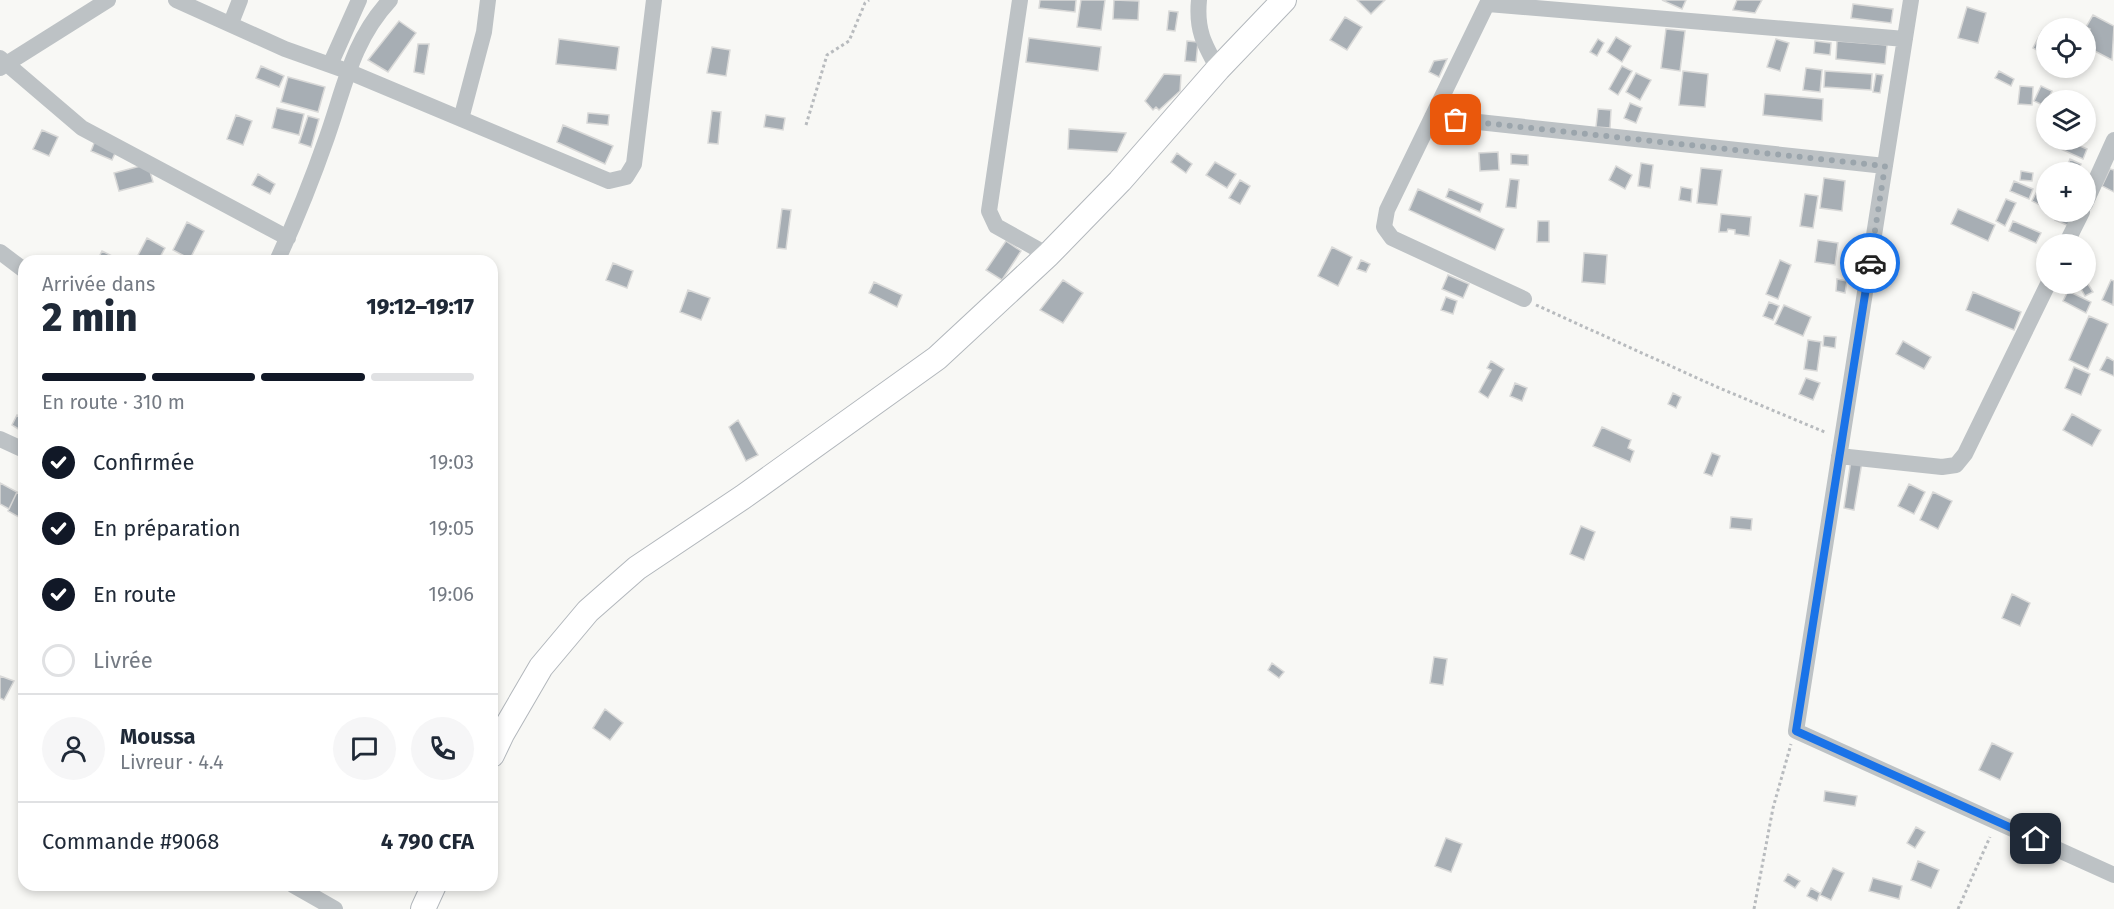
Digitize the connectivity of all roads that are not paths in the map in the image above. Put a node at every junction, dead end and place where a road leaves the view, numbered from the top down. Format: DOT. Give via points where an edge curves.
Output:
graph roads {
  1 [pos="108,0"];
  2 [pos="176,0"];
  3 [pos="240,0"];
  4 [pos="359,0"];
  5 [pos="390,0"];
  6 [pos="488,0"];
  7 [pos="654,0"];
  8 [pos="1020,0"];
  9 [pos="1199,0"];
  10 [pos="1284,0"];
  11 [pos="1911,0"];
  12 [pos="1488,2"];
  13 [pos="231,23"];
  14 [pos="1905,39"];
  15 [pos="2,63"];
  16 [pos="330,65"];
  17 [pos="1218,69"];
  18 [pos="347,71"];
  19 [pos="1432,117"];
  20 [pos="461,119"];
  21 [pos="2114,140"];
  22 [pos="1885,166"];
  23 [pos="2096,180"];
  24 [pos="288,238"];
  25 [pos="0,252"];
  26 [pos="280,255"];
  27 [pos="1048,255"];
  28 [pos="18,266"];
  29 [pos="2043,294"];
  30 [pos="1524,299"];
  31 [pos="0,439"];
  32 [pos="18,447"];
  33 [pos="1839,456"];
  34 [pos="498,733"];
  35 [pos="2114,875"];
  36 [pos="304,891"];
  37 [pos="431,891"];
  38 [pos="335,909"];
  39 [pos="423,909"];
  1 -- 15 [label="street"];
  2 -- 13 [label="street"];
  3 -- 13 [label="street"];
  4 -- 16 [label="street"];
  5 -- 18 [label="street" via="362,36"];
  6 -- 20 [label="street" via="484,32"];
  7 -- 20 [label="street" via="634,164 626,177 609,181"];
  8 -- 27 [label="street" via="989,210 996,226"];
  9 -- 17 [label="street" via="1201,38"];
  10 -- 17 [label="main road"];
  11 -- 14 [label="street"];
  12 -- 14 [label="street"];
  12 -- 19 [label="street"];
  13 -- 16 [label="street"];
  14 -- 22 [label="street"];
  15 -- 24 [label="street" via="82,128"];
  16 -- 18 [label="street"];
  17 -- 27 [label="main road" via="1120,181"];
  18 -- 20 [label="street"];
  18 -- 24 [label="street" via="328,135"];
  19 -- 22 [label="street"];
  19 -- 30 [label="street" via="1387,210 1383,227 1392,238"];
  21 -- 23 [label="street"];
  22 -- 33 [label="street"];
  24 -- 26 [label="street"];
  25 -- 28 [label="street"];
  27 -- 34 [label="main road" via="937,358 743,498 637,568 588,611 542,667"];
  29 -- 33 [label="street" via="1965,454 1956,465 1942,467"];
  31 -- 32 [label="street"];
  33 -- 35 [label="street" via="1796,731"];
  36 -- 38 [label="street"];
  37 -- 39 [label="main road"];
}
